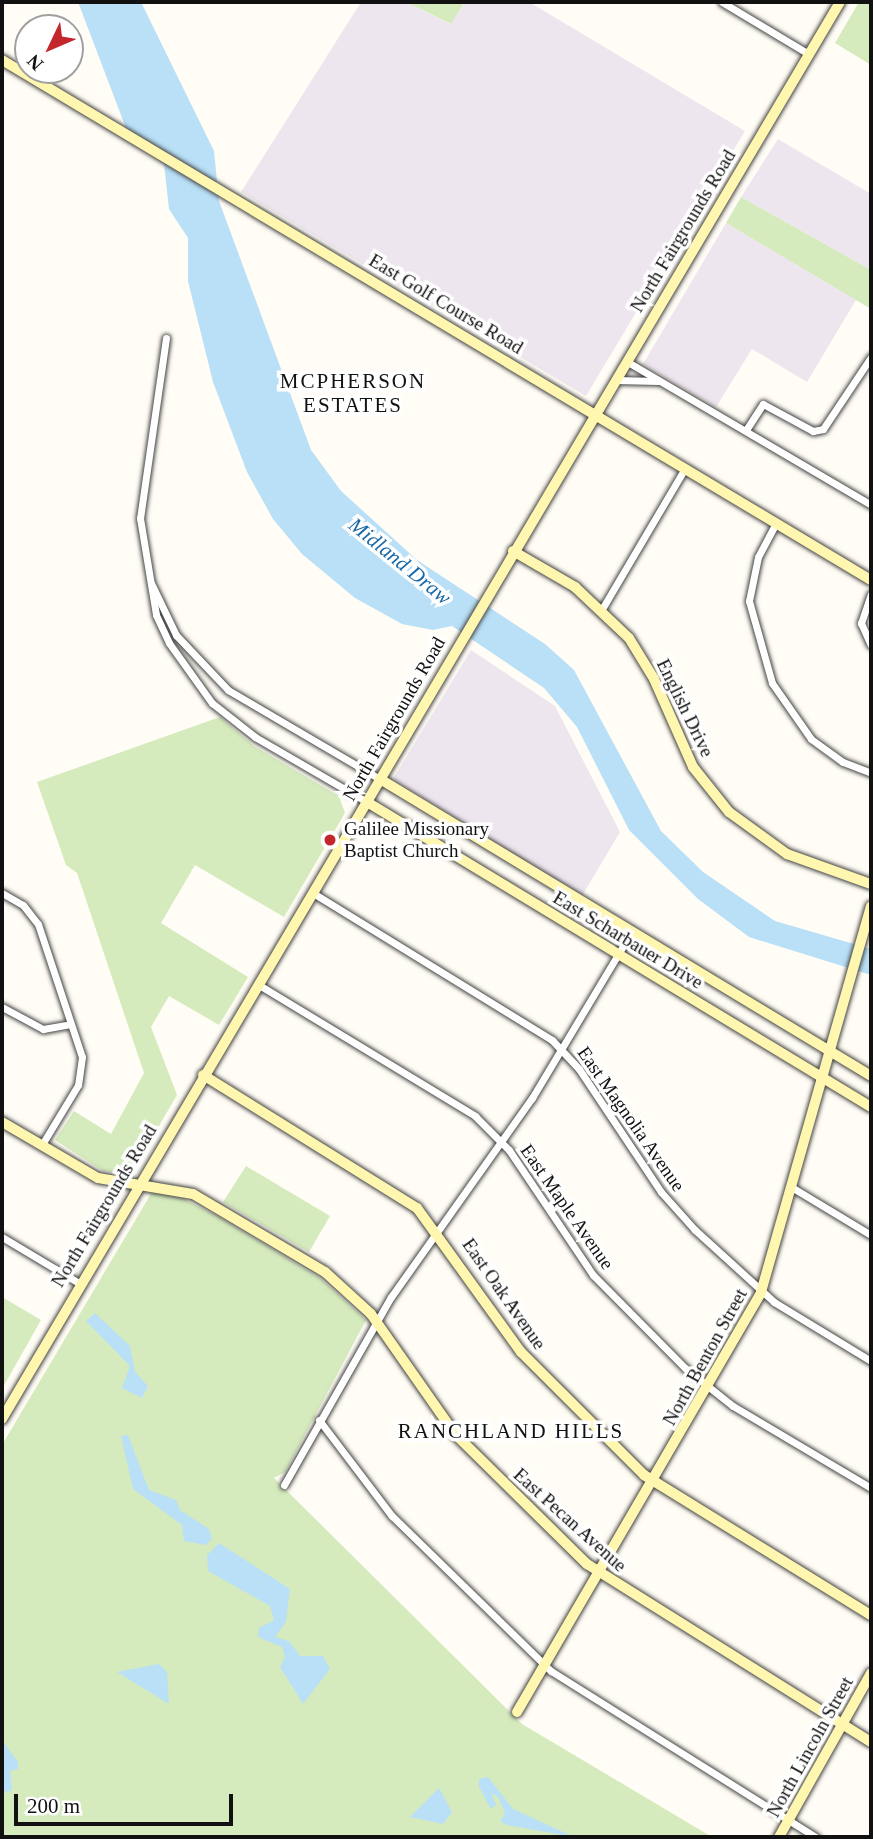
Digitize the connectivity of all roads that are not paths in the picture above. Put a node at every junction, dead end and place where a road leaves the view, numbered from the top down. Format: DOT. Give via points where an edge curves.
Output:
graph roads {
  1 [pos="722,2"];
  2 [pos="840,2"];
  3 [pos="809,54"];
  4 [pos="2,60"];
  5 [pos="166,338"];
  6 [pos="871,357"];
  7 [pos="626,361"];
  8 [pos="615,380"];
  9 [pos="659,381"];
  10 [pos="595,413"];
  11 [pos="746,430"];
  12 [pos="685,468"];
  13 [pos="871,503"];
  14 [pos="776,523"];
  15 [pos="513,551"];
  16 [pos="146,573"];
  17 [pos="871,580"];
  18 [pos="871,594"];
  19 [pos="603,609"];
  20 [pos="871,645"];
  21 [pos="871,773"];
  22 [pos="380,779"];
  23 [pos="367,802"];
  24 [pos="871,884"];
  25 [pos="2,893"];
  26 [pos="313,893"];
  27 [pos="871,906"];
  28 [pos="632,931"];
  29 [pos="618,954"];
  30 [pos="259,985"];
  31 [pos="2,1007"];
  32 [pos="72,1024"];
  33 [pos="562,1049"];
  34 [pos="830,1051"];
  35 [pos="203,1075"];
  36 [pos="871,1076"];
  37 [pos="823,1078"];
  38 [pos="871,1108"];
  39 [pos="2,1122"];
  40 [pos="502,1142"];
  41 [pos="41,1146"];
  42 [pos="138,1185"];
  43 [pos="793,1188"];
  44 [pos="437,1230"];
  45 [pos="871,1235"];
  46 [pos="2,1237"];
  47 [pos="79,1283"];
  48 [pos="761,1292"];
  49 [pos="376,1322"];
  50 [pos="871,1361"];
  51 [pos="708,1388"];
  52 [pos="2,1419"];
  53 [pos="319,1420"];
  54 [pos="653,1482"];
  55 [pos="284,1485"];
  56 [pos="871,1488"];
  57 [pos="598,1573"];
  58 [pos="871,1615"];
  59 [pos="544,1665"];
  60 [pos="871,1673"];
  61 [pos="517,1712"];
  62 [pos="841,1724"];
  63 [pos="871,1742"];
  64 [pos="788,1821"];
  65 [pos="779,1837"];
  66 [pos="816,1837"];
  1 -- 3 [label="street"];
  2 -- 3 [label="street, North Fairgrounds Road"];
  3 -- 7 [label="street, North Fairgrounds Road"];
  4 -- 10 [label="street, East Golf Course Road"];
  5 -- 16 [label="street" via="140,518"];
  6 -- 11 [label="street" via="823,429 813,431 763,404"];
  7 -- 8 [label="street, North Fairgrounds Road"];
  7 -- 9 [label="street"];
  8 -- 9 [label="street"];
  8 -- 10 [label="street, North Fairgrounds Road"];
  9 -- 11 [label="street"];
  10 -- 12 [label="street, East Golf Course Road"];
  10 -- 15 [label="street, North Fairgrounds Road"];
  11 -- 13 [label="street"];
  12 -- 14 [label="street, East Golf Course Road"];
  12 -- 19 [label="street"];
  14 -- 17 [label="street, East Golf Course Road"];
  14 -- 21 [label="street" via="758,557 749,601 772,683 811,739 830,755"];
  15 -- 19 [label="street, English Drive"];
  15 -- 22 [label="street, North Fairgrounds Road"];
  16 -- 22 [label="street" via="176,635 220,683 284,727"];
  16 -- 23 [label="street" via="169,643 212,703 256,737"];
  18 -- 20 [label="street" via="861,623"];
  19 -- 24 [label="street, English Drive" via="644,661 693,767 729,812 788,854"];
  22 -- 23 [label="street, North Fairgrounds Road"];
  22 -- 28 [label="street, East Scharbauer Drive"];
  23 -- 26 [label="street, North Fairgrounds Road"];
  23 -- 29 [label="street, East Scharbauer Drive"];
  25 -- 32 [label="street" via="36,919"];
  26 -- 30 [label="street, North Fairgrounds Road"];
  26 -- 33 [label="street, East Magnolia Avenue" via="530,1023"];
  27 -- 34 [label="street, North Benton Street"];
  28 -- 29 [label="street"];
  28 -- 34 [label="street, East Scharbauer Drive"];
  29 -- 33 [label="street"];
  29 -- 37 [label="street, East Scharbauer Drive"];
  30 -- 35 [label="street, North Fairgrounds Road"];
  30 -- 40 [label="street, East Maple Avenue" via="454,1101"];
  31 -- 32 [label="street" via="43,1029"];
  32 -- 41 [label="street" via="82,1071"];
  33 -- 40 [label="street"];
  33 -- 48 [label="street, East Magnolia Avenue" via="665,1196"];
  34 -- 36 [label="street, East Scharbauer Drive"];
  34 -- 37 [label="street, North Benton Street"];
  35 -- 42 [label="street, North Fairgrounds Road"];
  35 -- 44 [label="street, East Oak Avenue" via="389,1186"];
  37 -- 38 [label="street, East Scharbauer Drive"];
  37 -- 43 [label="street, North Benton Street"];
  39 -- 41 [label="street, East Pecan Avenue"];
  40 -- 44 [label="street"];
  40 -- 51 [label="street, East Maple Avenue" via="593,1275"];
  41 -- 42 [label="street, East Pecan Avenue" via="98,1178"];
  42 -- 47 [label="street, North Fairgrounds Road"];
  42 -- 49 [label="street, East Pecan Avenue" via="160,1184 204,1199 332,1277"];
  43 -- 45 [label="street"];
  43 -- 48 [label="street, North Benton Street"];
  44 -- 49 [label="street"];
  44 -- 54 [label="street, East Oak Avenue" via="521,1352"];
  46 -- 47 [label="street"];
  47 -- 52 [label="street, North Fairgrounds Road"];
  48 -- 50 [label="street, East Magnolia Avenue"];
  48 -- 51 [label="street, North Benton Street"];
  49 -- 53 [label="street"];
  49 -- 57 [label="street, East Pecan Avenue" via="455,1434"];
  51 -- 54 [label="street, North Benton Street"];
  51 -- 56 [label="street, East Maple Avenue"];
  53 -- 55 [label="street"];
  53 -- 59 [label="street" via="392,1516"];
  54 -- 57 [label="street, North Benton Street"];
  54 -- 58 [label="street, East Oak Avenue"];
  57 -- 59 [label="street, North Benton Street"];
  57 -- 62 [label="street, East Pecan Avenue"];
  59 -- 61 [label="street, North Benton Street"];
  59 -- 64 [label="street"];
  60 -- 62 [label="street, North Lincoln Street"];
  62 -- 63 [label="street, East Pecan Avenue"];
  62 -- 64 [label="street, North Lincoln Street"];
  64 -- 65 [label="street, North Lincoln Street"];
  64 -- 66 [label="street"];
}
